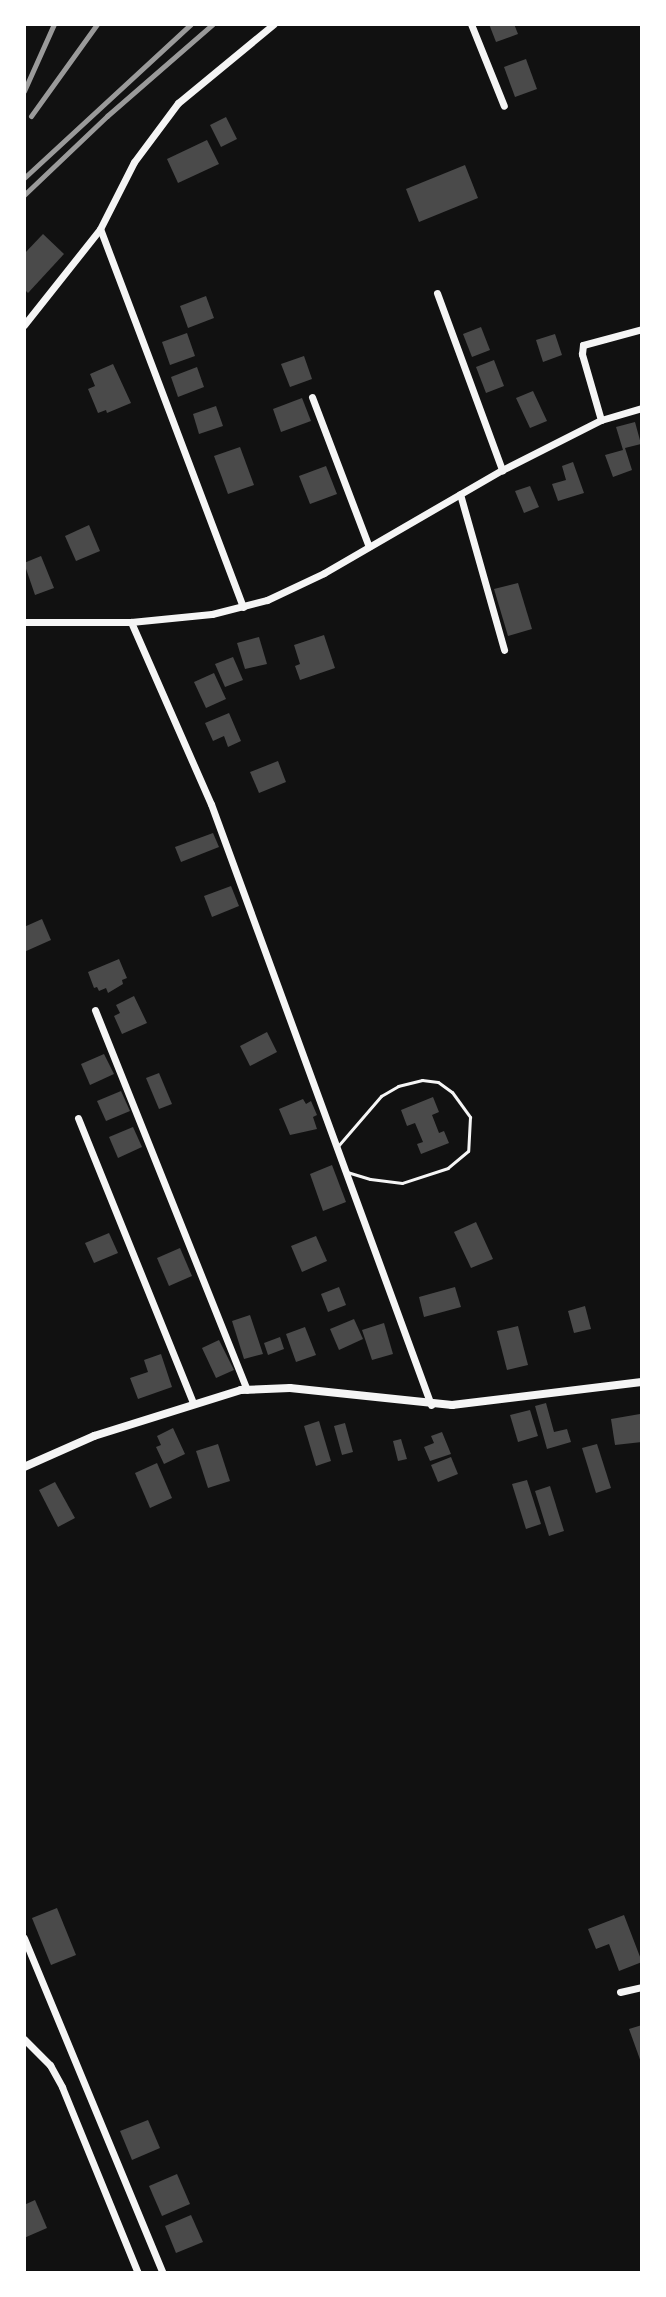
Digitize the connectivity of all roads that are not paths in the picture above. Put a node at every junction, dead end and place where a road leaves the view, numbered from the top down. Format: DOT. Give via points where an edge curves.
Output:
graph roads {
  1 [pos="274,24"];
  2 [pos="471,24"];
  3 [pos="504,106"];
  4 [pos="100,229"];
  5 [pos="437,293"];
  6 [pos="24,325"];
  7 [pos="642,329"];
  8 [pos="312,397"];
  9 [pos="642,408"];
  10 [pos="601,420"];
  11 [pos="502,470"];
  12 [pos="460,494"];
  13 [pos="369,547"];
  14 [pos="243,607"];
  15 [pos="24,622"];
  16 [pos="131,622"];
  17 [pos="504,650"];
  18 [pos="95,1010"];
  19 [pos="78,1118"];
  20 [pos="338,1146"];
  21 [pos="347,1172"];
  22 [pos="642,1382"];
  23 [pos="247,1390"];
  24 [pos="193,1402"];
  25 [pos="431,1405"];
  26 [pos="24,1467"];
  27 [pos="24,1938"];
  28 [pos="642,1987"];
  29 [pos="620,1992"];
  30 [pos="24,2039"];
  31 [pos="138,2273"];
  32 [pos="163,2273"];
  1 -- 4 [label="street" via="178,103 134,162"];
  2 -- 3 [label="street"];
  4 -- 6 [label="street"];
  4 -- 14 [label="street"];
  5 -- 11 [label="street"];
  7 -- 10 [label="street" via="583,345"];
  8 -- 13 [label="street"];
  9 -- 10 [label="street"];
  10 -- 11 [label="street"];
  11 -- 12 [label="street"];
  12 -- 13 [label="street"];
  12 -- 17 [label="street"];
  13 -- 14 [label="street" via="288,591"];
  14 -- 16 [label="street"];
  15 -- 16 [label="street"];
  16 -- 20 [label="street" via="211,804"];
  18 -- 23 [label="street"];
  19 -- 24 [label="street"];
  20 -- 21 [label="street"];
  20 -- 21 [label="lane" via="381,1096 422,1080 438,1082 452,1092 470,1117 468,1151 448,1168 402,1183"];
  21 -- 25 [label="street"];
  22 -- 25 [label="street"];
  23 -- 24 [label="street"];
  23 -- 25 [label="street" via="290,1388"];
  24 -- 26 [label="street"];
  27 -- 32 [label="street"];
  28 -- 29 [label="street"];
  30 -- 31 [label="street" via="50,2065 62,2087"];
}
